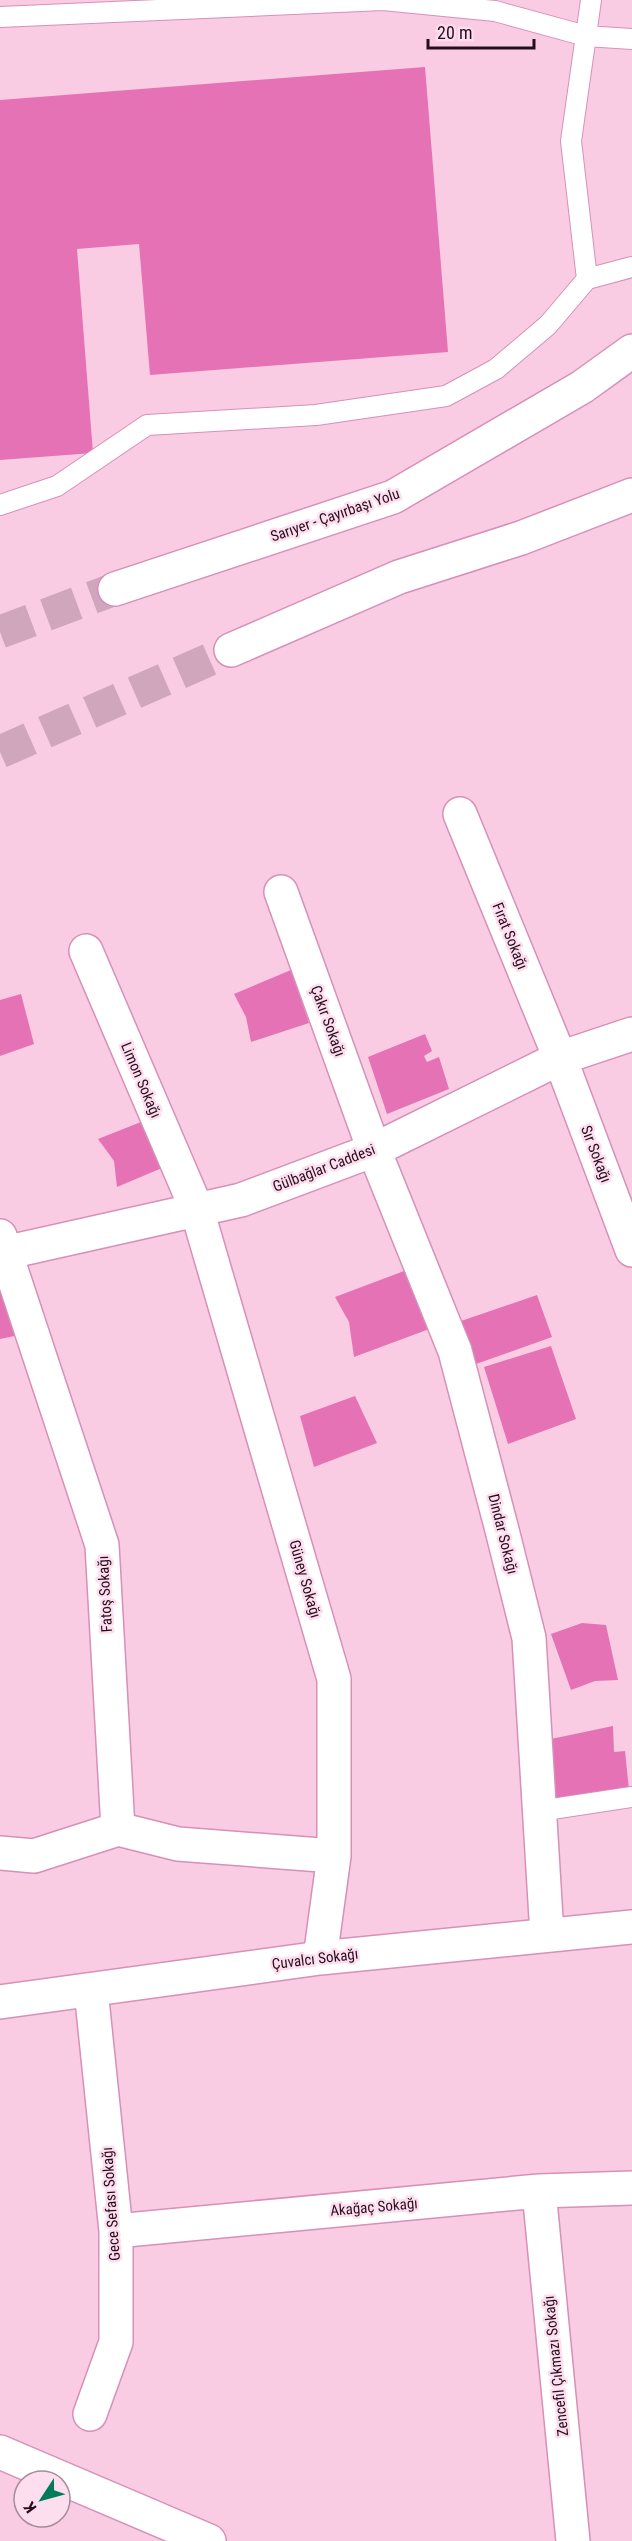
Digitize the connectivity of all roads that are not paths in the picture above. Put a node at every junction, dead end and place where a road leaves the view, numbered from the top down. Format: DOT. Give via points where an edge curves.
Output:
graph roads {
  1 [pos="591,0"];
  2 [pos="0,18"];
  3 [pos="586,36"];
  4 [pos="632,39"];
  5 [pos="632,267"];
  6 [pos="587,279"];
  7 [pos="632,351"];
  8 [pos="632,495"];
  9 [pos="0,505"];
  10 [pos="115,589"];
  11 [pos="231,650"];
  12 [pos="460,814"];
  13 [pos="281,892"];
  14 [pos="86,951"];
  15 [pos="632,1034"];
  16 [pos="560,1058"];
  17 [pos="374,1150"];
  18 [pos="197,1210"];
  19 [pos="2,1247"];
  20 [pos="632,1250"];
  21 [pos="632,1797"];
  22 [pos="539,1811"];
  23 [pos="118,1829"];
  24 [pos="0,1852"];
  25 [pos="334,1856"];
  26 [pos="632,1927"];
  27 [pos="547,1935"];
  28 [pos="320,1958"];
  29 [pos="91,1990"];
  30 [pos="0,2002"];
  31 [pos="632,2188"];
  32 [pos="538,2192"];
  33 [pos="116,2231"];
  34 [pos="90,2414"];
  35 [pos="0,2452"];
  36 [pos="209,2541"];
  37 [pos="573,2541"];
  1 -- 3 [label="lane"];
  2 -- 3 [label="lane" via="383,0 495,11"];
  3 -- 4 [label="lane"];
  3 -- 6 [label="lane" via="571,141"];
  5 -- 6 [label="lane"];
  6 -- 9 [label="lane" via="548,325 496,369 446,396 316,415 147,425 57,486"];
  7 -- 10 [label="street, Sarıyer - Çayırbaşı Yolu" via="582,387 393,497"];
  8 -- 11 [label="street" via="521,538 399,577"];
  12 -- 16 [label="street, Fırat Sokağı"];
  13 -- 17 [label="street, Çakır Sokağı"];
  14 -- 18 [label="street, Limon Sokağı"];
  15 -- 16 [label="street, Gülbağlar Caddesi"];
  16 -- 17 [label="street, Gülbağlar Caddesi"];
  16 -- 20 [label="street, Sır Sokağı"];
  17 -- 18 [label="street, Gülbağlar Caddesi" via="241,1200"];
  17 -- 22 [label="street, Dindar Sokağı" via="455,1351 529,1638"];
  18 -- 19 [label="street, Gülbağlar Caddesi"];
  18 -- 25 [label="street, Güney Sokağı" via="334,1679"];
  19 -- 23 [label="street, Fatoş Sokağı" via="102,1545"];
  21 -- 22 [label="lane"];
  22 -- 27 [label="street, Dindar Sokağı"];
  23 -- 24 [label="street" via="34,1856"];
  23 -- 25 [label="street" via="177,1844"];
  25 -- 28 [label="street, Güney Sokağı"];
  26 -- 27 [label="street, Çuvalcı Sokağı"];
  27 -- 28 [label="street, Çuvalcı Sokağı"];
  28 -- 29 [label="street, Çuvalcı Sokağı"];
  29 -- 30 [label="street, Çuvalcı Sokağı"];
  29 -- 33 [label="street, Gece Sefası Sokağı"];
  31 -- 32 [label="street, Akağaç Sokağı"];
  32 -- 33 [label="street, Akağaç Sokağı"];
  32 -- 37 [label="street, Zencefil Çıkmazı Sokağı"];
  33 -- 34 [label="street, Gece Sefası Sokağı" via="116,2342"];
  35 -- 36 [label="street"];
}
